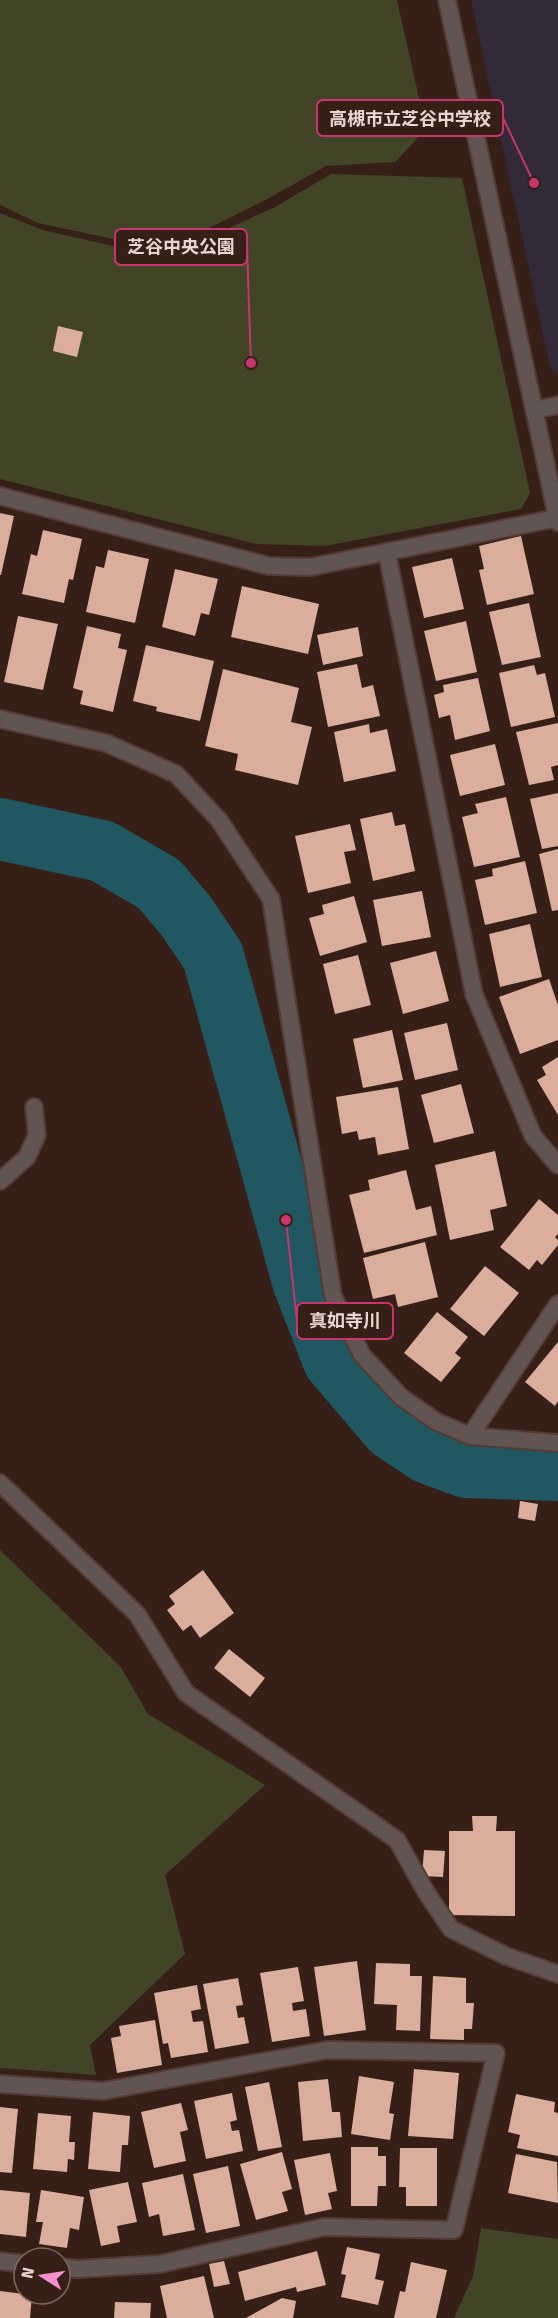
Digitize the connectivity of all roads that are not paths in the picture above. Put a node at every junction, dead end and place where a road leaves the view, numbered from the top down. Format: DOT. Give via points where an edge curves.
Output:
graph roads {
  1 [pos="447,0"];
  2 [pos="558,405"];
  3 [pos="535,410"];
  4 [pos="0,496"];
  5 [pos="558,520"];
  6 [pos="387,553"];
  7 [pos="0,719"];
  8 [pos="34,1107"];
  9 [pos="558,1165"];
  10 [pos="0,1181"];
  11 [pos="558,1304"];
  12 [pos="470,1436"];
  13 [pos="558,1443"];
  14 [pos="0,1483"];
  15 [pos="558,1974"];
  16 [pos="0,2084"];
  17 [pos="72,2269"];
  1 -- 3 [label="street"];
  2 -- 3 [label="street"];
  3 -- 5 [label="street"];
  4 -- 6 [label="street" via="269,566 311,567"];
  5 -- 6 [label="street"];
  6 -- 9 [label="street" via="474,994 533,1136"];
  7 -- 12 [label="street" via="106,743 176,774 219,820 271,899 333,1296 362,1354 400,1397 437,1422"];
  8 -- 10 [label="street" via="37,1135 27,1157"];
  11 -- 12 [label="street"];
  12 -- 13 [label="street"];
  14 -- 15 [label="street" via="137,1614 186,1693 397,1840 451,1929 506,1956"];
  16 -- 17 [label="street" via="103,2091 327,2050 496,2053 454,2230 324,2227 160,2264"];
}
